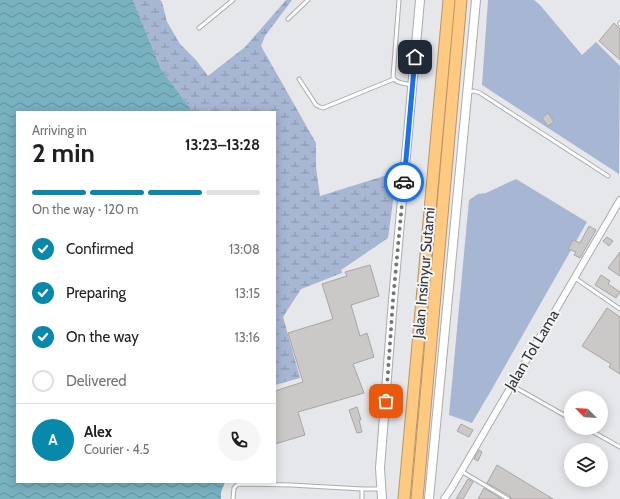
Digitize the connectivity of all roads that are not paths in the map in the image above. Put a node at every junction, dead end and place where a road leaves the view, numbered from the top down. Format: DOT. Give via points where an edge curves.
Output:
graph roads {
  1 [pos="233,0"];
  2 [pos="308,0"];
  3 [pos="399,0"];
  4 [pos="420,0"];
  5 [pos="449,0"];
  6 [pos="461,0"];
  7 [pos="476,0"];
  8 [pos="288,18"];
  9 [pos="199,28"];
  10 [pos="299,79"];
  11 [pos="394,79"];
  12 [pos="413,85"];
  13 [pos="467,92"];
  14 [pos="608,176"];
  15 [pos="620,200"];
  16 [pos="575,278"];
  17 [pos="620,309"];
  18 [pos="511,385"];
  19 [pos="564,415"];
  20 [pos="599,435"];
  21 [pos="620,447"];
  22 [pos="461,471"];
  23 [pos="362,489"];
  24 [pos="381,489"];
  25 [pos="233,499"];
  26 [pos="362,499"];
  27 [pos="382,499"];
  28 [pos="404,499"];
  29 [pos="417,499"];
  30 [pos="429,499"];
  31 [pos="444,499"];
  32 [pos="508,499"];
  1 -- 9 [label="lane"];
  2 -- 8 [label="lane"];
  3 -- 11 [label="lane"];
  4 -- 12 [label="street"];
  5 -- 28 [label="highway, Jalan Insinyur Sutami"];
  6 -- 29 [label="highway, Jalan Insinyur Sutami"];
  7 -- 13 [label="street"];
  10 -- 11 [label="lane" via="316,105 323,108"];
  11 -- 12 [label="lane"];
  12 -- 24 [label="street" via="393,300 380,468"];
  13 -- 14 [label="lane" via="480,93"];
  13 -- 30 [label="street"];
  15 -- 16 [label="street, Jalan Tol Lama"];
  16 -- 17 [label="lane"];
  16 -- 18 [label="street, Jalan Tol Lama"];
  18 -- 19 [label="lane"];
  18 -- 22 [label="street, Jalan Tol Lama"];
  20 -- 21 [label="lane"];
  22 -- 31 [label="street, Jalan Tol Lama"];
  22 -- 32 [label="lane"];
  23 -- 24 [label="lane"];
  23 -- 25 [label="lane" via="240,484 234,488"];
  23 -- 26 [label="lane"];
  24 -- 27 [label="street"];
}
